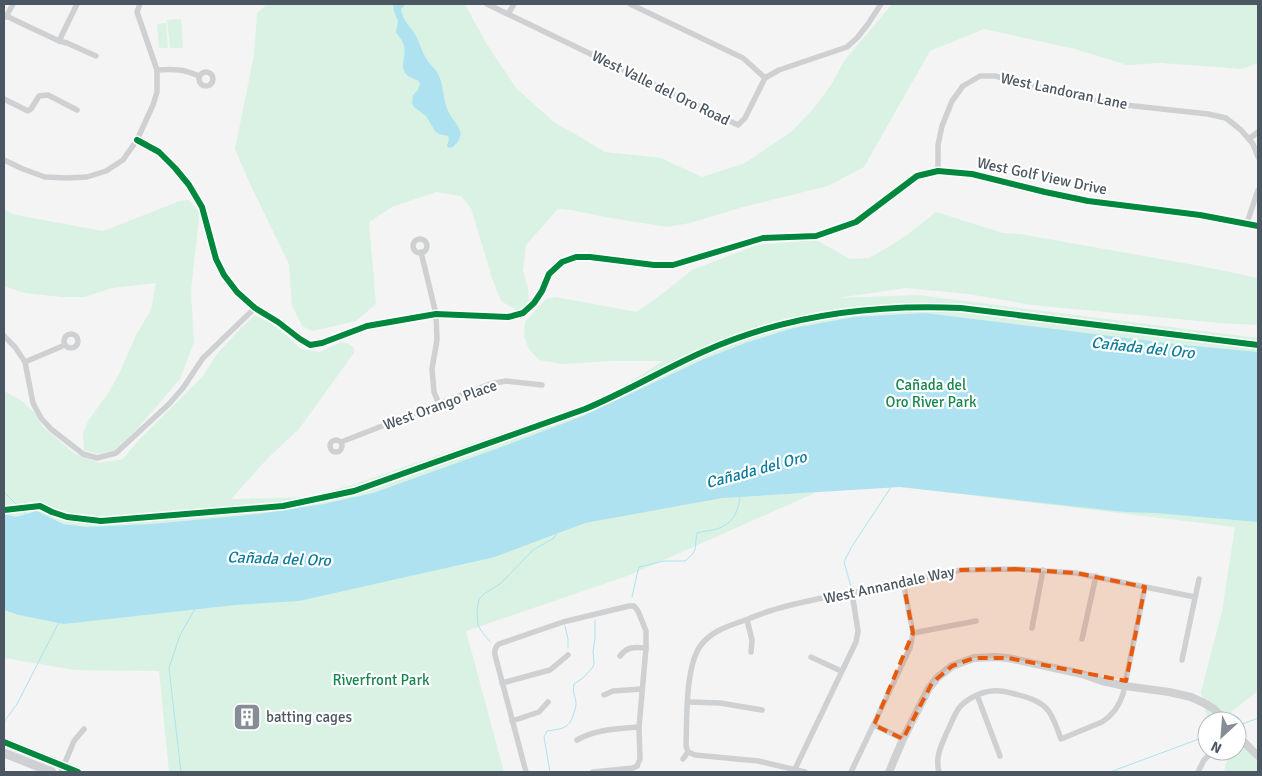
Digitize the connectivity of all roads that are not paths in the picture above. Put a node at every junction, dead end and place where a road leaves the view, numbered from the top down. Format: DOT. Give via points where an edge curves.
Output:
graph roads {
  1 [pos="13,4"];
  2 [pos="77,4"];
  3 [pos="140,4"];
  4 [pos="487,4"];
  5 [pos="514,4"];
  6 [pos="630,4"];
  7 [pos="881,4"];
  8 [pos="508,14"];
  9 [pos="5,16"];
  10 [pos="59,41"];
  11 [pos="96,56"];
  12 [pos="157,70"];
  13 [pos="199,76"];
  14 [pos="765,78"];
  15 [pos="4,99"];
  16 [pos="77,110"];
  17 [pos="1258,132"];
  18 [pos="1249,139"];
  19 [pos="137,140"];
  20 [pos="1258,158"];
  21 [pos="4,160"];
  22 [pos="938,171"];
  23 [pos="1258,190"];
  24 [pos="1247,223"];
  25 [pos="1258,226"];
  26 [pos="421,252"];
  27 [pos="255,308"];
  28 [pos="436,314"];
  29 [pos="4,336"];
  30 [pos="65,344"];
  31 [pos="25,362"];
  32 [pos="542,386"];
  33 [pos="439,404"];
  34 [pos="341,442"];
  35 [pos="1043,570"];
  36 [pos="1096,576"];
  37 [pos="1200,579"];
  38 [pos="903,582"];
  39 [pos="1145,587"];
  40 [pos="852,593"];
  41 [pos="1195,596"];
  42 [pos="746,620"];
  43 [pos="976,622"];
  44 [pos="1032,628"];
  45 [pos="913,633"];
  46 [pos="1082,639"];
  47 [pos="646,648"];
  48 [pos="751,652"];
  49 [pos="568,656"];
  50 [pos="620,656"];
  51 [pos="811,657"];
  52 [pos="1182,660"];
  53 [pos="841,671"];
  54 [pos="502,683"];
  55 [pos="1126,683"];
  56 [pos="642,689"];
  57 [pos="604,695"];
  58 [pos="977,695"];
  59 [pos="548,702"];
  60 [pos="688,702"];
  61 [pos="762,710"];
  62 [pos="1216,711"];
  63 [pos="512,721"];
  64 [pos="874,725"];
  65 [pos="639,727"];
  66 [pos="84,729"];
  67 [pos="903,739"];
  68 [pos="577,740"];
  69 [pos="4,742"];
  70 [pos="1247,746"];
  71 [pos="688,752"];
  72 [pos="4,753"];
  73 [pos="1000,756"];
  74 [pos="1258,756"];
  75 [pos="683,759"];
  76 [pos="62,769"];
  77 [pos="796,769"];
  78 [pos="52,772"];
  79 [pos="78,772"];
  80 [pos="526,772"];
  81 [pos="593,772"];
  82 [pos="805,772"];
  83 [pos="851,772"];
  84 [pos="884,772"];
  85 [pos="890,772"];
  86 [pos="939,772"];
  1 -- 9 [label="street"];
  2 -- 10 [label="street"];
  3 -- 12 [label="street" via="137,12"];
  4 -- 8 [label="street, West Valle del Oro Road"];
  5 -- 8 [label="street"];
  6 -- 14 [label="street" via="743,58"];
  7 -- 14 [label="street" via="847,47 779,70"];
  8 -- 14 [label="street, West Valle del Oro Road" via="738,125 745,118"];
  9 -- 10 [label="street"];
  10 -- 11 [label="street"];
  12 -- 13 [label="street" via="177,68"];
  12 -- 19 [label="street" via="157,92"];
  15 -- 16 [label="street" via="28,111 40,96 48,95"];
  17 -- 18 [label="street"];
  18 -- 20 [label="street, West Landoran Lane"];
  18 -- 22 [label="street, West Landoran Lane" via="1226,118 1116,104 995,76 980,76 963,86 952,101 938,145"];
  19 -- 21 [label="street" via="123,160 106,171 87,177 46,176"];
  19 -- 27 [label="street" via="159,152 189,185 202,207 216,259 224,275"];
  22 -- 24 [label="street, West Golf View Drive" via="972,174 1088,201"];
  22 -- 28 [label="street, West Golf View Drive" via="917,176 856,222 816,236 764,238 673,265 576,257 562,262 549,274 534,303 523,312 508,317"];
  23 -- 24 [label="street"];
  24 -- 25 [label="street, West Golf View Drive"];
  26 -- 28 [label="street"];
  27 -- 28 [label="street, West Golf View Drive" via="310,345 366,326"];
  27 -- 31 [label="street" via="203,358 169,404 116,453 97,458 83,454 41,418 33,404"];
  28 -- 33 [label="street" via="432,369 434,392"];
  29 -- 31 [label="street"];
  30 -- 31 [label="street"];
  32 -- 33 [label="street, West Orango Place" via="498,382"];
  33 -- 34 [label="street, West Orango Place"];
  35 -- 36 [label="street, West Annandale Way"];
  35 -- 38 [label="street, West Annandale Way" via="961,570"];
  35 -- 44 [label="street"];
  36 -- 39 [label="street, West Annandale Way"];
  36 -- 46 [label="street"];
  37 -- 41 [label="street"];
  38 -- 40 [label="street, West Annandale Way"];
  38 -- 45 [label="street"];
  39 -- 41 [label="street, West Annandale Way"];
  39 -- 55 [label="street"];
  40 -- 42 [label="street, West Annandale Way" via="773,610"];
  40 -- 53 [label="street" via="858,631"];
  41 -- 52 [label="street"];
  42 -- 48 [label="street" via="752,640"];
  42 -- 60 [label="street, West Annandale Way" via="724,627 702,644 694,659"];
  43 -- 45 [label="street"];
  45 -- 64 [label="street" via="910,648"];
  47 -- 50 [label="street" via="624,650"];
  47 -- 54 [label="street" via="646,631 636,607 625,606 563,622 499,644 493,649"];
  47 -- 56 [label="street"];
  49 -- 54 [label="street" via="550,670"];
  51 -- 53 [label="street"];
  53 -- 77 [label="street"];
  54 -- 63 [label="street"];
  55 -- 58 [label="street" via="1119,705 1108,718 1061,739 1052,715 1035,700 993,690"];
  55 -- 62 [label="street" via="1143,684 1198,700"];
  55 -- 67 [label="street" via="1008,658 962,661 932,683"];
  56 -- 57 [label="street" via="613,691"];
  56 -- 65 [label="street"];
  58 -- 73 [label="street"];
  58 -- 86 [label="street" via="960,706 957,712 939,749"];
  59 -- 63 [label="street" via="539,712"];
  60 -- 61 [label="street"];
  60 -- 71 [label="street, West Annandale Way"];
  63 -- 80 [label="street"];
  64 -- 67 [label="street"];
  64 -- 83 [label="street"];
  65 -- 68 [label="street" via="596,732"];
  65 -- 81 [label="street" via="638,767"];
  66 -- 76 [label="street"];
  67 -- 84 [label="street"];
  67 -- 85 [label="street"];
  69 -- 76 [label="main road"];
  70 -- 74 [label="street"];
  71 -- 75 [label="street"];
  71 -- 77 [label="street"];
  72 -- 78 [label="main road"];
  76 -- 79 [label="main road"];
  77 -- 82 [label="street"];
}
